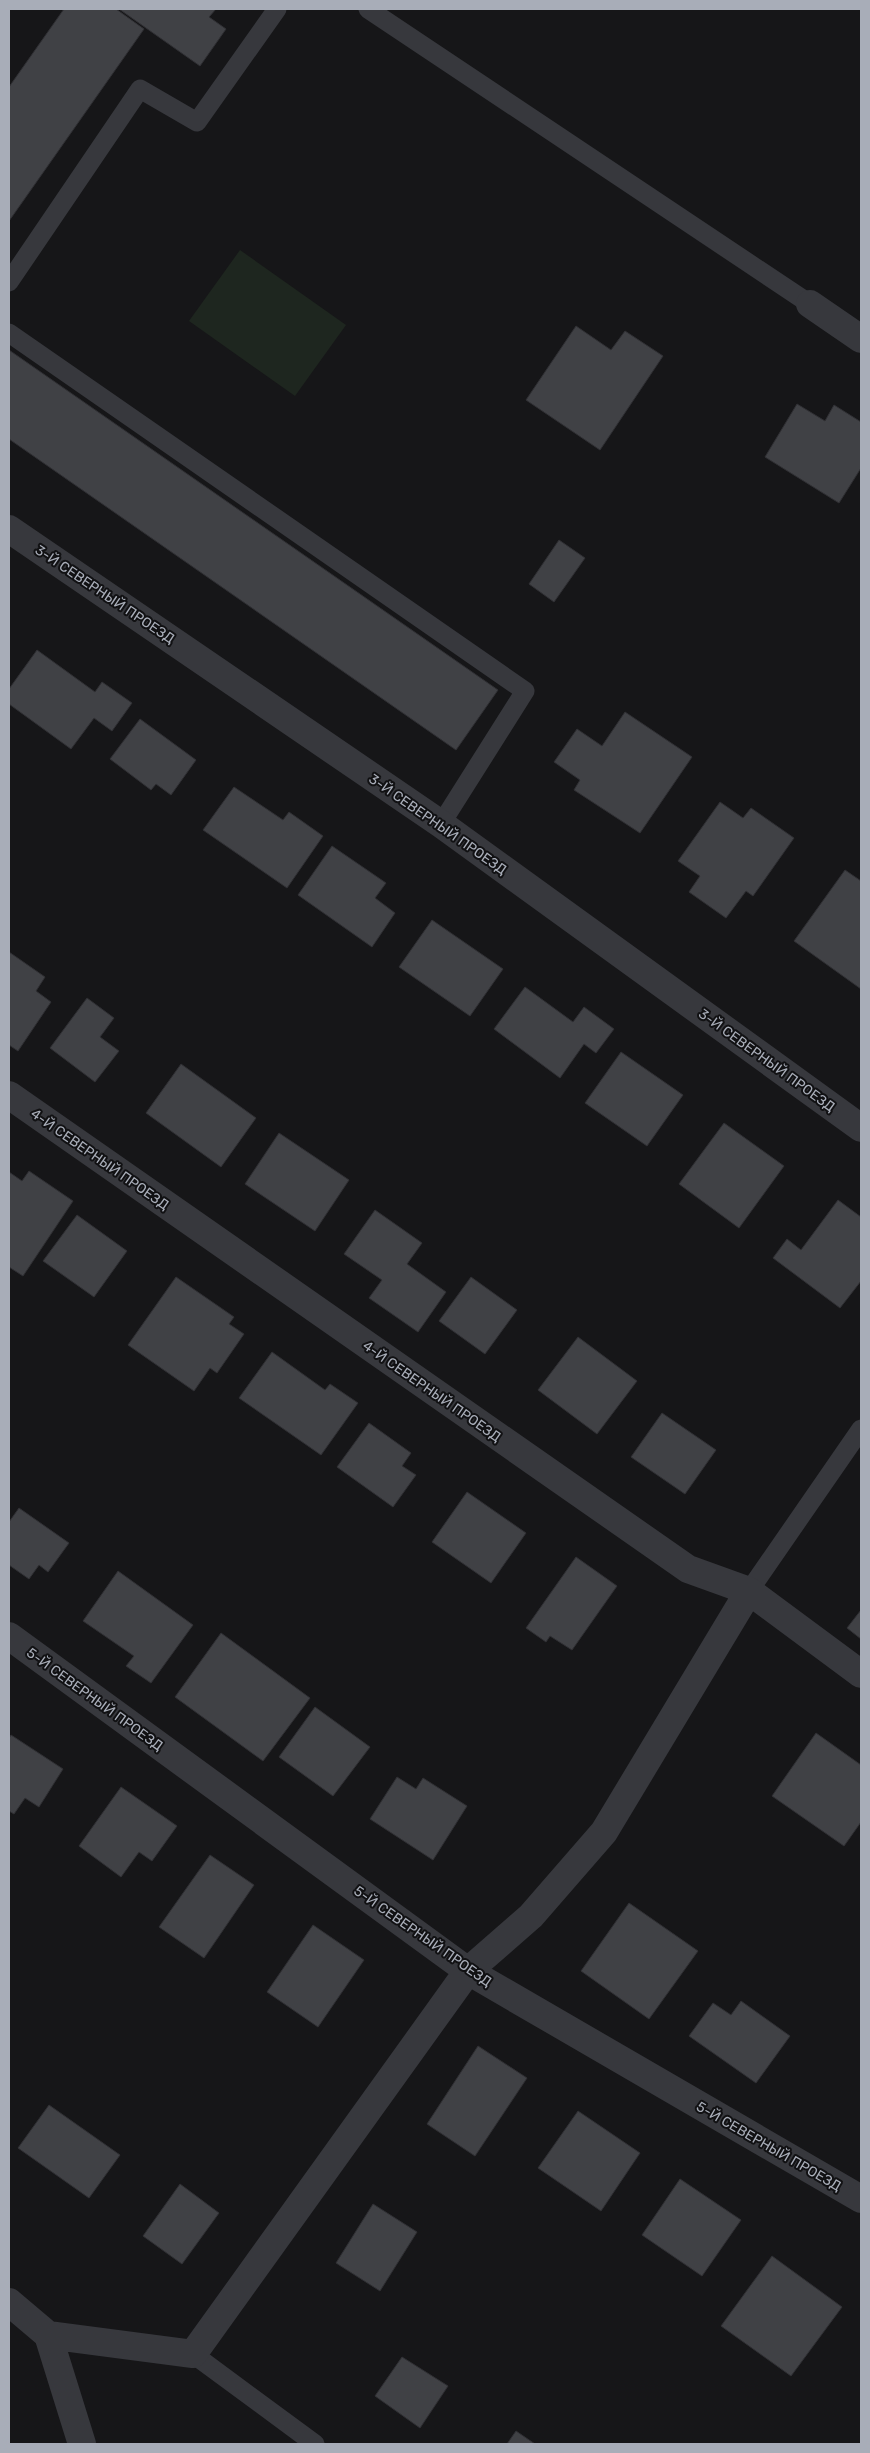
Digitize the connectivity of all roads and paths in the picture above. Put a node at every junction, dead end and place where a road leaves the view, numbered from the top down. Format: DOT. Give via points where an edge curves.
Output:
graph roads {
  1 [pos="277,9"];
  2 [pos="368,9"];
  3 [pos="9,282"];
  4 [pos="810,304"];
  5 [pos="9,333"];
  6 [pos="861,339"];
  7 [pos="9,528"];
  8 [pos="440,824"];
  9 [pos="9,1095"];
  10 [pos="861,1128"];
  11 [pos="861,1430"];
  12 [pos="749,1591"];
  13 [pos="9,1636"];
  14 [pos="861,1674"];
  15 [pos="468,1971"];
  16 [pos="861,2199"];
  17 [pos="9,2302"];
  18 [pos="48,2335"];
  19 [pos="193,2354"];
  20 [pos="82,2444"];
  21 [pos="315,2444"];
  1 -- 3 [label="lane" via="197,122 140,90"];
  2 -- 4 [label="lane"];
  4 -- 6 [label="street"];
  5 -- 8 [label="lane" via="525,691"];
  7 -- 8 [label="street, 3-Й СЕВЕРНЫЙ ПРОЕЗД"];
  8 -- 10 [label="street, 3-Й СЕВЕРНЫЙ ПРОЕЗД"];
  9 -- 12 [label="street, 4-Й СЕВЕРНЫЙ ПРОЕЗД" via="688,1569"];
  11 -- 12 [label="lane"];
  12 -- 14 [label="street, 4-Й СЕВЕРНЫЙ ПРОЕЗД"];
  12 -- 15 [label="street" via="604,1832 531,1916"];
  13 -- 15 [label="street, 5-Й СЕВЕРНЫЙ ПРОЕЗД"];
  15 -- 16 [label="street, 5-Й СЕВЕРНЫЙ ПРОЕЗД"];
  15 -- 19 [label="street"];
  17 -- 18 [label="street"];
  18 -- 19 [label="street"];
  18 -- 20 [label="street"];
  19 -- 21 [label="lane"];
}
